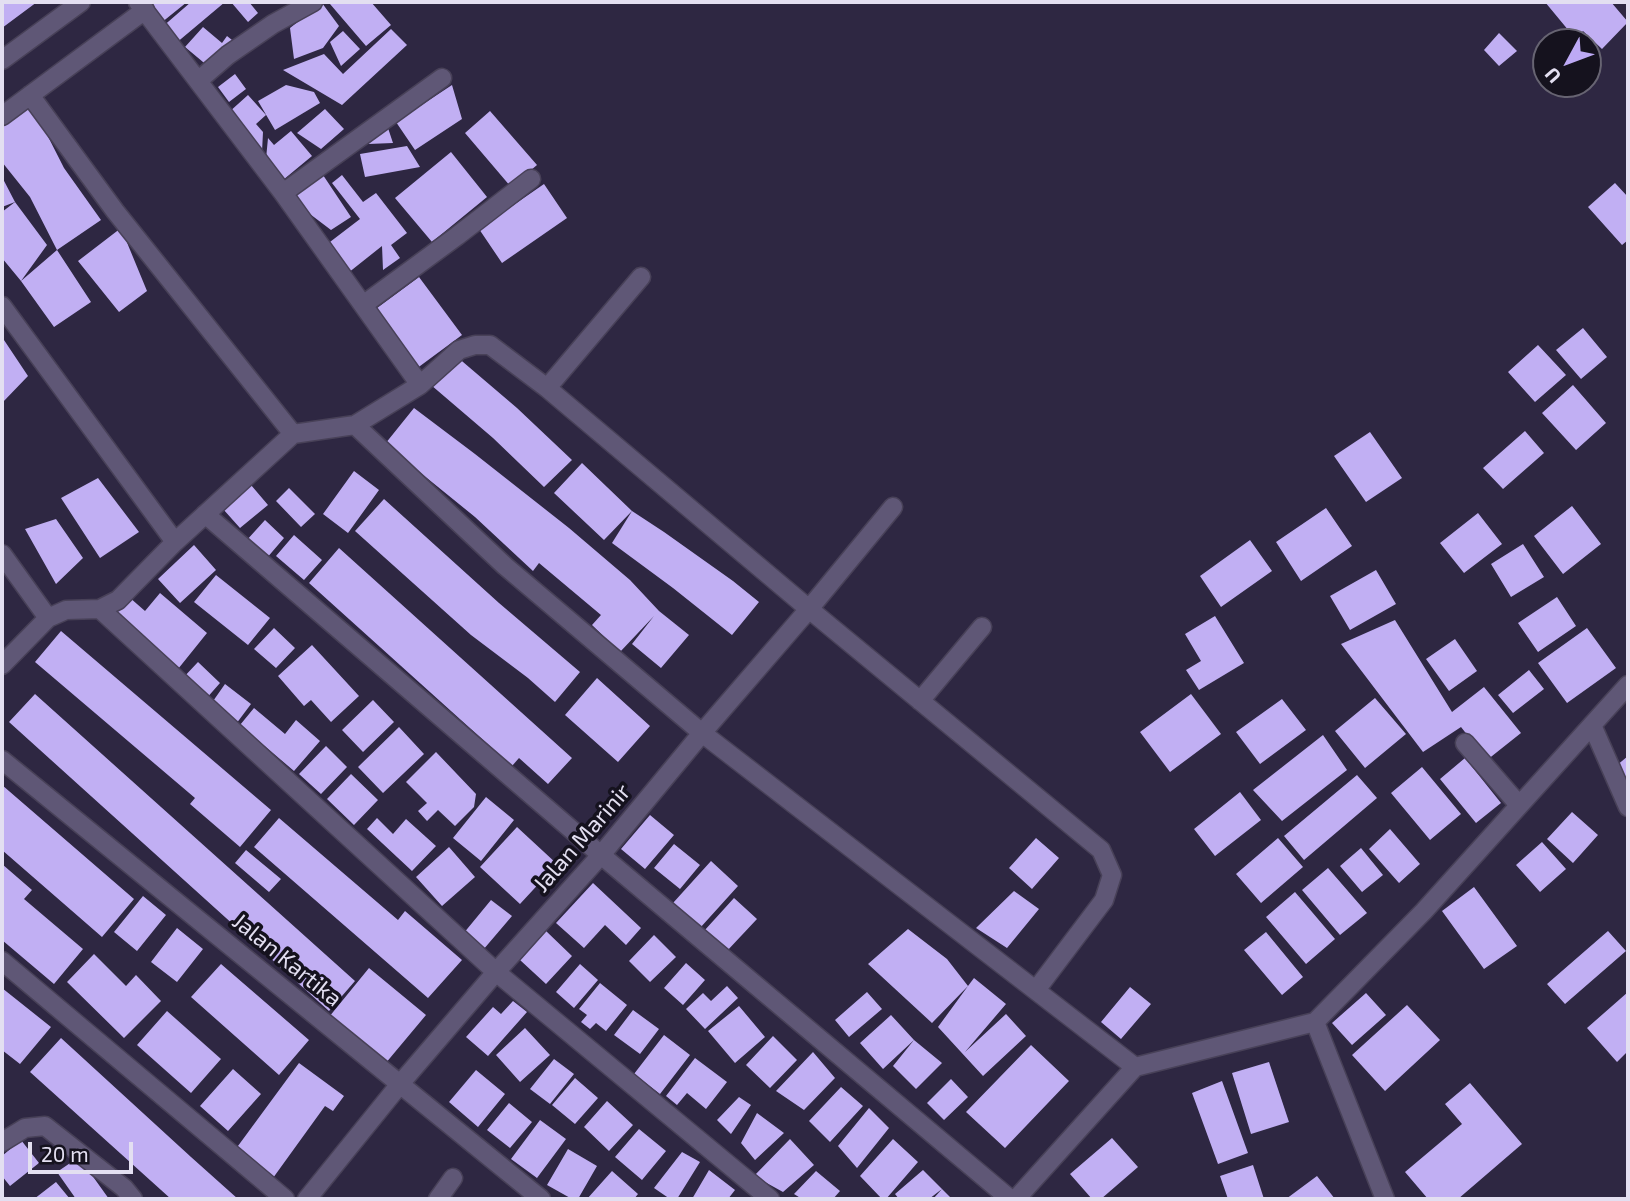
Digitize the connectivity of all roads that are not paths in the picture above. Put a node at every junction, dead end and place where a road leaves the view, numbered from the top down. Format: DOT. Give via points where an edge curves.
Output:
graph roads {
  1 [pos="81,2"];
  2 [pos="313,2"];
  3 [pos="141,6"];
  4 [pos="2,60"];
  5 [pos="442,78"];
  6 [pos="198,81"];
  7 [pos="30,95"];
  8 [pos="2,116"];
  9 [pos="531,179"];
  10 [pos="283,193"];
  11 [pos="641,278"];
  12 [pos="363,305"];
  13 [pos="2,306"];
  14 [pos="420,385"];
  15 [pos="547,388"];
  16 [pos="355,425"];
  17 [pos="293,435"];
  18 [pos="893,507"];
  19 [pos="205,514"];
  20 [pos="175,542"];
  21 [pos="2,554"];
  22 [pos="100,609"];
  23 [pos="809,609"];
  24 [pos="48,618"];
  25 [pos="982,627"];
  26 [pos="2,665"];
  27 [pos="1628,685"];
  28 [pos="920,701"];
  29 [pos="1592,725"];
  30 [pos="702,733"];
  31 [pos="1465,743"];
  32 [pos="2,760"];
  33 [pos="1520,805"];
  34 [pos="1628,807"];
  35 [pos="601,855"];
  36 [pos="2,961"];
  37 [pos="496,972"];
  38 [pos="1036,990"];
  39 [pos="1315,1022"];
  40 [pos="1135,1067"];
  41 [pos="400,1084"];
  42 [pos="2,1142"];
  43 [pos="453,1178"];
  44 [pos="133,1199"];
  45 [pos="285,1199"];
  46 [pos="307,1199"];
  47 [pos="438,1199"];
  48 [pos="541,1199"];
  49 [pos="770,1199"];
  50 [pos="1010,1199"];
  51 [pos="1016,1199"];
  52 [pos="1385,1199"];
  1 -- 4 [label="street"];
  2 -- 6 [label="street" via="272,24"];
  3 -- 6 [label="street"];
  3 -- 7 [label="street"];
  5 -- 10 [label="street"];
  6 -- 10 [label="street"];
  7 -- 8 [label="street"];
  7 -- 17 [label="street" via="115,211"];
  9 -- 12 [label="street"];
  10 -- 12 [label="street"];
  11 -- 15 [label="street"];
  12 -- 14 [label="street"];
  13 -- 20 [label="street"];
  14 -- 15 [label="street" via="459,351 490,345"];
  14 -- 16 [label="street"];
  15 -- 23 [label="street"];
  16 -- 17 [label="street"];
  16 -- 30 [label="street" via="505,566"];
  17 -- 19 [label="street"];
  18 -- 23 [label="street, Jalan Marinir"];
  19 -- 20 [label="street"];
  19 -- 35 [label="street"];
  20 -- 22 [label="street" via="118,600"];
  21 -- 24 [label="street"];
  22 -- 24 [label="street" via="66,610"];
  22 -- 37 [label="street"];
  23 -- 28 [label="street"];
  23 -- 30 [label="street, Jalan Marinir"];
  24 -- 26 [label="street"];
  25 -- 28 [label="street"];
  27 -- 29 [label="street"];
  28 -- 38 [label="street" via="1101,850 1112,875 1104,901"];
  29 -- 33 [label="street"];
  29 -- 34 [label="street"];
  30 -- 35 [label="street, Jalan Marinir"];
  30 -- 38 [label="street"];
  31 -- 33 [label="street"];
  32 -- 41 [label="street, Jalan Kartika"];
  33 -- 39 [label="street"];
  35 -- 37 [label="street, Jalan Marinir"];
  35 -- 50 [label="street"];
  36 -- 45 [label="street"];
  37 -- 41 [label="street, Jalan Marinir"];
  37 -- 49 [label="street"];
  38 -- 40 [label="street"];
  39 -- 40 [label="street"];
  39 -- 52 [label="street"];
  40 -- 51 [label="street"];
  41 -- 46 [label="street, Jalan Marinir"];
  41 -- 48 [label="street, Jalan Kartika"];
  42 -- 44 [label="street" via="25,1128 45,1126"];
  43 -- 47 [label="street"];
}
